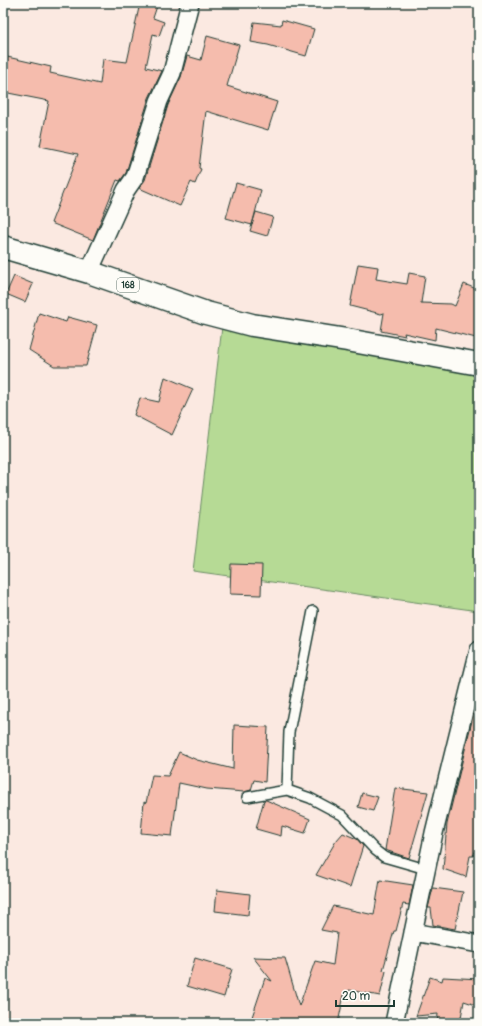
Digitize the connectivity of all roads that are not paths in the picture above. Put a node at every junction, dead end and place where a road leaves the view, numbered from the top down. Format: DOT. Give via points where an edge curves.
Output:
graph roads {
  1 [pos="190,3"];
  2 [pos="3,246"];
  3 [pos="89,272"];
  4 [pos="479,364"];
  5 [pos="313,611"];
  6 [pos="479,650"];
  7 [pos="287,790"];
  8 [pos="247,797"];
  9 [pos="426,870"];
  10 [pos="413,932"];
  11 [pos="479,944"];
  12 [pos="394,1023"];
  1 -- 3 [label="street" via="172,73 159,101 135,177 126,190"];
  2 -- 3 [label="main road, 168"];
  3 -- 4 [label="main road, 168" via="206,313 252,325"];
  5 -- 7 [label="lane" via="289,732"];
  6 -- 9 [label="street"];
  7 -- 8 [label="lane"];
  7 -- 9 [label="lane" via="310,798 342,815 384,857"];
  9 -- 10 [label="street"];
  10 -- 11 [label="street"];
  10 -- 12 [label="street"];
}
